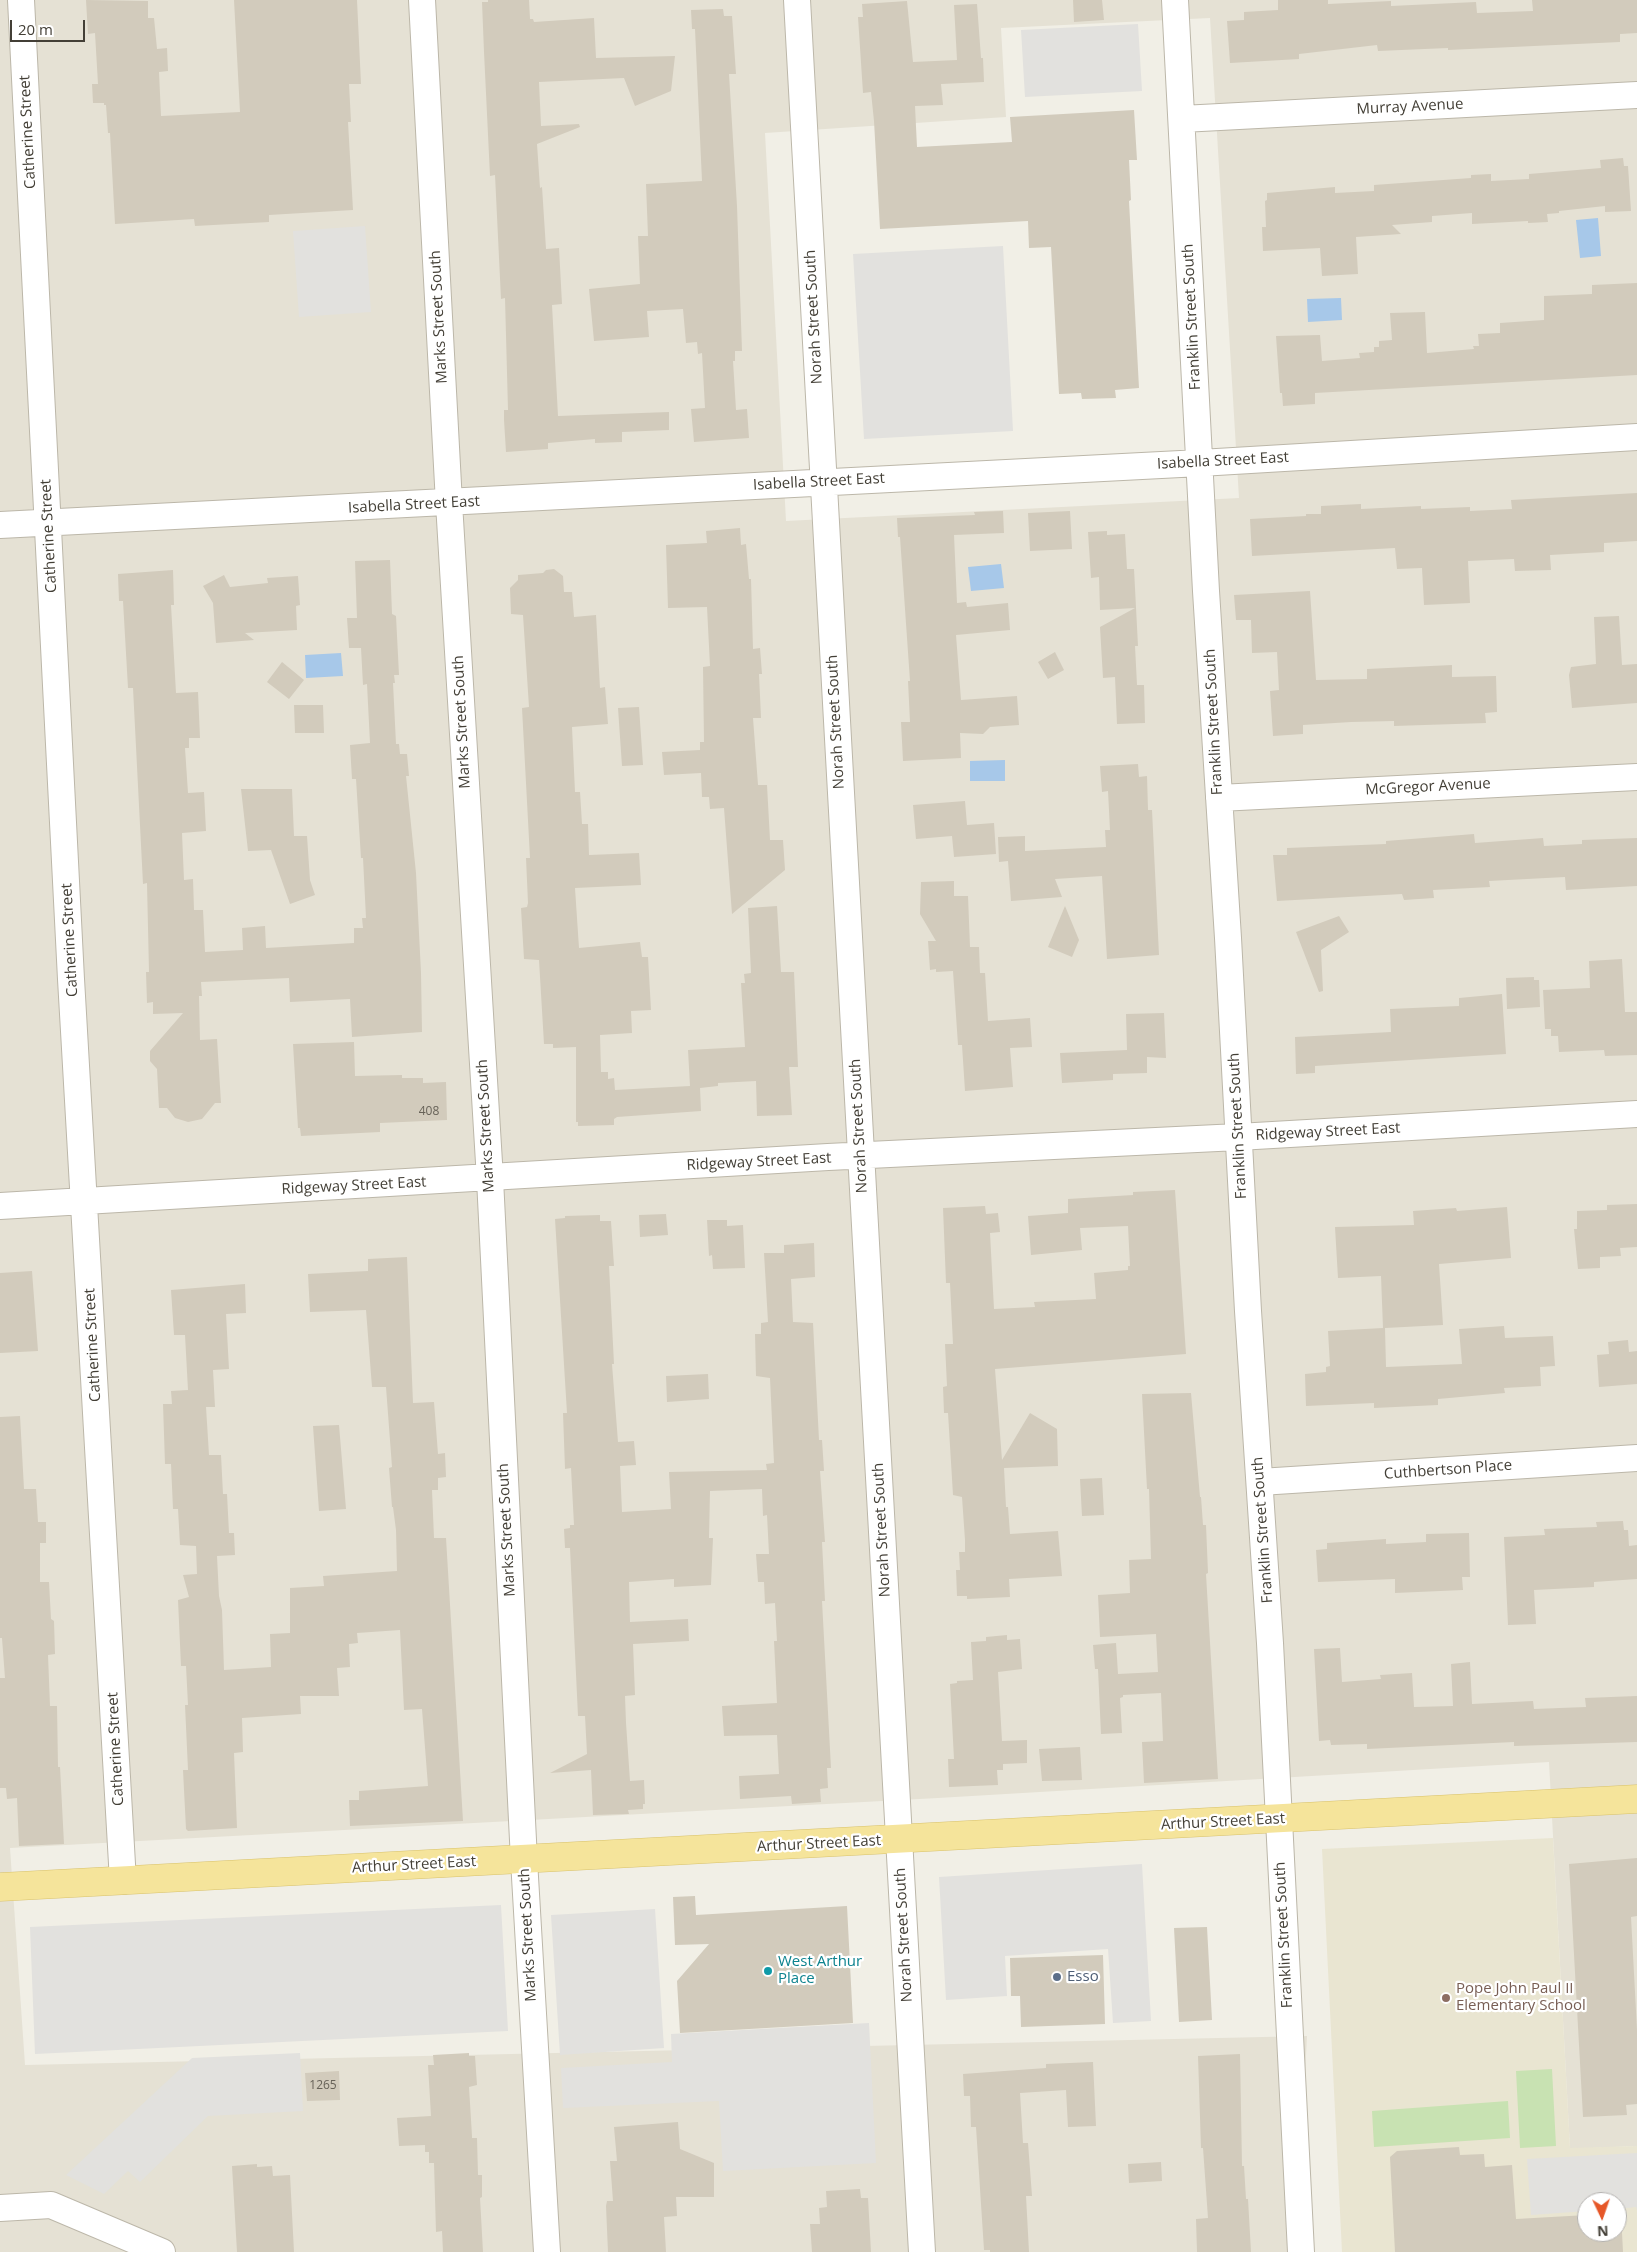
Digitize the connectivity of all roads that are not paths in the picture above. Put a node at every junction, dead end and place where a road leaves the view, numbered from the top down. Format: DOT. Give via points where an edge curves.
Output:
graph roads {
  1 [pos="21,0"];
  2 [pos="422,0"];
  3 [pos="797,0"];
  4 [pos="1175,0"];
  5 [pos="1637,95"];
  6 [pos="1182,119"];
  7 [pos="1637,438"];
  8 [pos="1200,463"];
  9 [pos="822,481"];
  10 [pos="449,503"];
  11 [pos="49,523"];
  12 [pos="0,525"];
  13 [pos="1637,777"];
  14 [pos="1219,798"];
  15 [pos="1637,1114"];
  16 [pos="1238,1137"];
  17 [pos="861,1156"];
  18 [pos="490,1178"];
  19 [pos="84,1202"];
  20 [pos="0,1206"];
  21 [pos="1637,1458"];
  22 [pos="1260,1482"];
  23 [pos="1637,1799"];
  24 [pos="1278,1819"];
  25 [pos="899,1840"];
  26 [pos="524,1860"];
  27 [pos="123,1881"];
  28 [pos="0,1887"];
  29 [pos="0,2208"];
  30 [pos="162,2252"];
  31 [pos="547,2252"];
  32 [pos="922,2252"];
  33 [pos="1300,2252"];
  1 -- 11 [label="street, Catherine Street"];
  2 -- 10 [label="street, Marks Street South"];
  3 -- 9 [label="street, Norah Street South"];
  4 -- 6 [label="street, Franklin Street South"];
  5 -- 6 [label="street, Murray Avenue"];
  6 -- 8 [label="street, Franklin Street South"];
  7 -- 8 [label="street, Isabella Street East"];
  8 -- 9 [label="street, Isabella Street East"];
  8 -- 14 [label="street, Franklin Street South"];
  9 -- 10 [label="street, Isabella Street East"];
  9 -- 17 [label="street, Norah Street South"];
  10 -- 11 [label="street, Isabella Street East"];
  10 -- 18 [label="street, Marks Street South"];
  11 -- 12 [label="street, Isabella Street East"];
  11 -- 19 [label="street, Catherine Street"];
  13 -- 14 [label="street, McGregor Avenue"];
  14 -- 16 [label="street, Franklin Street South"];
  15 -- 16 [label="street, Ridgeway Street East"];
  16 -- 17 [label="street, Ridgeway Street East"];
  16 -- 22 [label="street, Franklin Street South"];
  17 -- 18 [label="street, Ridgeway Street East"];
  17 -- 25 [label="street, Norah Street South"];
  18 -- 19 [label="street, Ridgeway Street East"];
  18 -- 26 [label="street, Marks Street South"];
  19 -- 20 [label="street, Ridgeway Street East"];
  19 -- 27 [label="street, Catherine Street"];
  21 -- 22 [label="street, Cuthbertson Place"];
  22 -- 24 [label="street, Franklin Street South"];
  23 -- 24 [label="main road, Arthur Street East"];
  24 -- 25 [label="main road, Arthur Street East"];
  24 -- 33 [label="street, Franklin Street South"];
  25 -- 26 [label="main road, Arthur Street East"];
  25 -- 32 [label="street, Norah Street South"];
  26 -- 27 [label="main road, Arthur Street East"];
  26 -- 31 [label="street, Marks Street South"];
  27 -- 28 [label="main road, Arthur Street East"];
  29 -- 30 [label="street" via="51,2205"];
}
